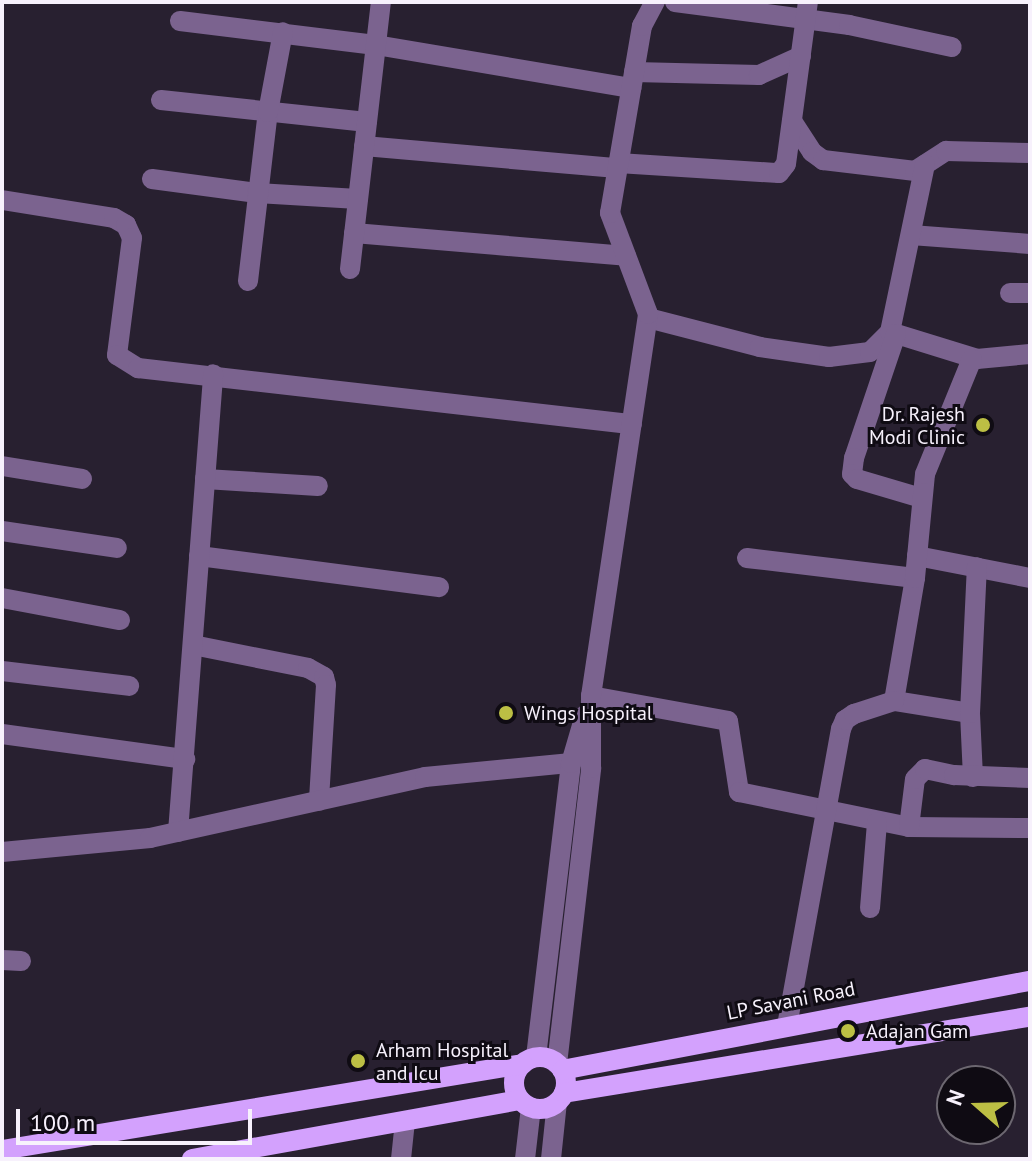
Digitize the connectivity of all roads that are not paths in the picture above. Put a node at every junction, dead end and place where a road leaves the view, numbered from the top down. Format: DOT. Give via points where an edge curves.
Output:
graph roads {
  1 [pos="381,2"];
  2 [pos="655,2"];
  3 [pos="675,2"];
  4 [pos="806,10"];
  5 [pos="180,21"];
  6 [pos="283,32"];
  7 [pos="376,45"];
  8 [pos="952,47"];
  9 [pos="801,56"];
  10 [pos="633,80"];
  11 [pos="161,100"];
  12 [pos="268,112"];
  13 [pos="792,121"];
  14 [pos="367,122"];
  15 [pos="364,146"];
  16 [pos="1030,153"];
  17 [pos="925,165"];
  18 [pos="618,166"];
  19 [pos="152,179"];
  20 [pos="257,193"];
  21 [pos="358,199"];
  22 [pos="2,200"];
  23 [pos="354,233"];
  24 [pos="911,235"];
  25 [pos="1030,244"];
  26 [pos="626,256"];
  27 [pos="350,269"];
  28 [pos="248,281"];
  29 [pos="648,318"];
  30 [pos="893,333"];
  31 [pos="1030,354"];
  32 [pos="972,359"];
  33 [pos="213,374"];
  34 [pos="632,424"];
  35 [pos="2,466"];
  36 [pos="82,479"];
  37 [pos="205,479"];
  38 [pos="318,486"];
  39 [pos="921,498"];
  40 [pos="2,531"];
  41 [pos="117,548"];
  42 [pos="199,556"];
  43 [pos="917,556"];
  44 [pos="747,558"];
  45 [pos="977,567"];
  46 [pos="915,578"];
  47 [pos="1030,578"];
  48 [pos="439,587"];
  49 [pos="2,598"];
  50 [pos="120,620"];
  51 [pos="193,645"];
  52 [pos="2,671"];
  53 [pos="129,686"];
  54 [pos="591,696"];
  55 [pos="894,701"];
  56 [pos="970,713"];
  57 [pos="2,734"];
  58 [pos="185,759"];
  59 [pos="571,763"];
  60 [pos="973,777"];
  61 [pos="1030,778"];
  62 [pos="319,801"];
  63 [pos="828,811"];
  64 [pos="877,822"];
  65 [pos="909,827"];
  66 [pos="1030,828"];
  67 [pos="178,832"];
  68 [pos="2,852"];
  69 [pos="870,908"];
  70 [pos="1030,981"];
  71 [pos="1030,1017"];
  72 [pos="787,1026"];
  73 [pos="529,1060"];
  74 [pos="559,1067"];
  75 [pos="560,1097"];
  76 [pos="526,1103"];
  77 [pos="405,1123"];
  78 [pos="2,1150"];
  79 [pos="260,1153"];
  80 [pos="192,1159"];
  81 [pos="401,1159"];
  82 [pos="525,1159"];
  83 [pos="551,1159"];
  1 -- 7 [label="street"];
  2 -- 10 [label="street" via="642,26"];
  3 -- 4 [label="street"];
  4 -- 8 [label="street"];
  4 -- 9 [label="street"];
  5 -- 6 [label="street"];
  6 -- 7 [label="street"];
  6 -- 12 [label="street"];
  7 -- 10 [label="street"];
  7 -- 14 [label="street"];
  9 -- 10 [label="street" via="759,75"];
  9 -- 13 [label="street"];
  10 -- 18 [label="street"];
  11 -- 12 [label="street"];
  12 -- 14 [label="street"];
  12 -- 20 [label="street"];
  13 -- 17 [label="street" via="823,160 915,171"];
  13 -- 18 [label="street" via="786,164 775,175"];
  14 -- 15 [label="street"];
  15 -- 18 [label="street"];
  15 -- 21 [label="street"];
  16 -- 17 [label="street" via="946,151"];
  17 -- 24 [label="street"];
  18 -- 26 [label="street" via="610,213"];
  19 -- 20 [label="street"];
  20 -- 21 [label="street"];
  20 -- 28 [label="street"];
  21 -- 23 [label="street"];
  22 -- 33 [label="street" via="114,218 126,225 132,238 117,355 138,368"];
  23 -- 26 [label="street"];
  23 -- 27 [label="street"];
  24 -- 25 [label="street"];
  24 -- 30 [label="street"];
  26 -- 29 [label="street"];
  29 -- 30 [label="street" via="760,347 829,357 870,352"];
  29 -- 34 [label="street"];
  30 -- 32 [label="street"];
  30 -- 39 [label="street" via="852,474"];
  31 -- 32 [label="street"];
  32 -- 39 [label="street" via="925,474"];
  33 -- 34 [label="street"];
  33 -- 37 [label="street"];
  34 -- 54 [label="street"];
  35 -- 36 [label="street"];
  37 -- 38 [label="street"];
  37 -- 42 [label="street"];
  39 -- 43 [label="street"];
  40 -- 41 [label="street"];
  42 -- 48 [label="street"];
  42 -- 51 [label="street"];
  43 -- 45 [label="street"];
  43 -- 46 [label="street"];
  44 -- 46 [label="street"];
  45 -- 47 [label="street"];
  45 -- 56 [label="street"];
  46 -- 55 [label="street"];
  49 -- 50 [label="street"];
  51 -- 58 [label="street"];
  51 -- 62 [label="street" via="308,668 324,677"];
  52 -- 53 [label="street"];
  54 -- 59 [label="street"];
  54 -- 63 [label="street" via="728,721 739,792"];
  54 -- 74 [label="street" via="591,768"];
  55 -- 56 [label="street"];
  55 -- 63 [label="street" via="845,720"];
  56 -- 60 [label="street"];
  57 -- 58 [label="street"];
  58 -- 67 [label="street"];
  59 -- 62 [label="street" via="425,777"];
  59 -- 73 [label="street"];
  60 -- 61 [label="street"];
  60 -- 65 [label="street" via="925,769 918,773"];
  62 -- 67 [label="street"];
  63 -- 64 [label="street"];
  63 -- 72 [label="street"];
  64 -- 65 [label="street"];
  64 -- 69 [label="street"];
  65 -- 66 [label="street"];
  67 -- 68 [label="street"];
  70 -- 72 [label="main road, LP Savani Road"];
  71 -- 75 [label="main road"];
  72 -- 74 [label="main road, LP Savani Road"];
  73 -- 74 [label="main road"];
  73 -- 76 [label="main road" via="514,1081"];
  73 -- 78 [label="main road"];
  74 -- 75 [label="main road"];
  75 -- 76 [label="main road" via="546,1108"];
  75 -- 83 [label="street"];
  76 -- 77 [label="main road"];
  76 -- 82 [label="street"];
  77 -- 79 [label="main road"];
  77 -- 81 [label="street"];
  79 -- 80 [label="main road"];
}
